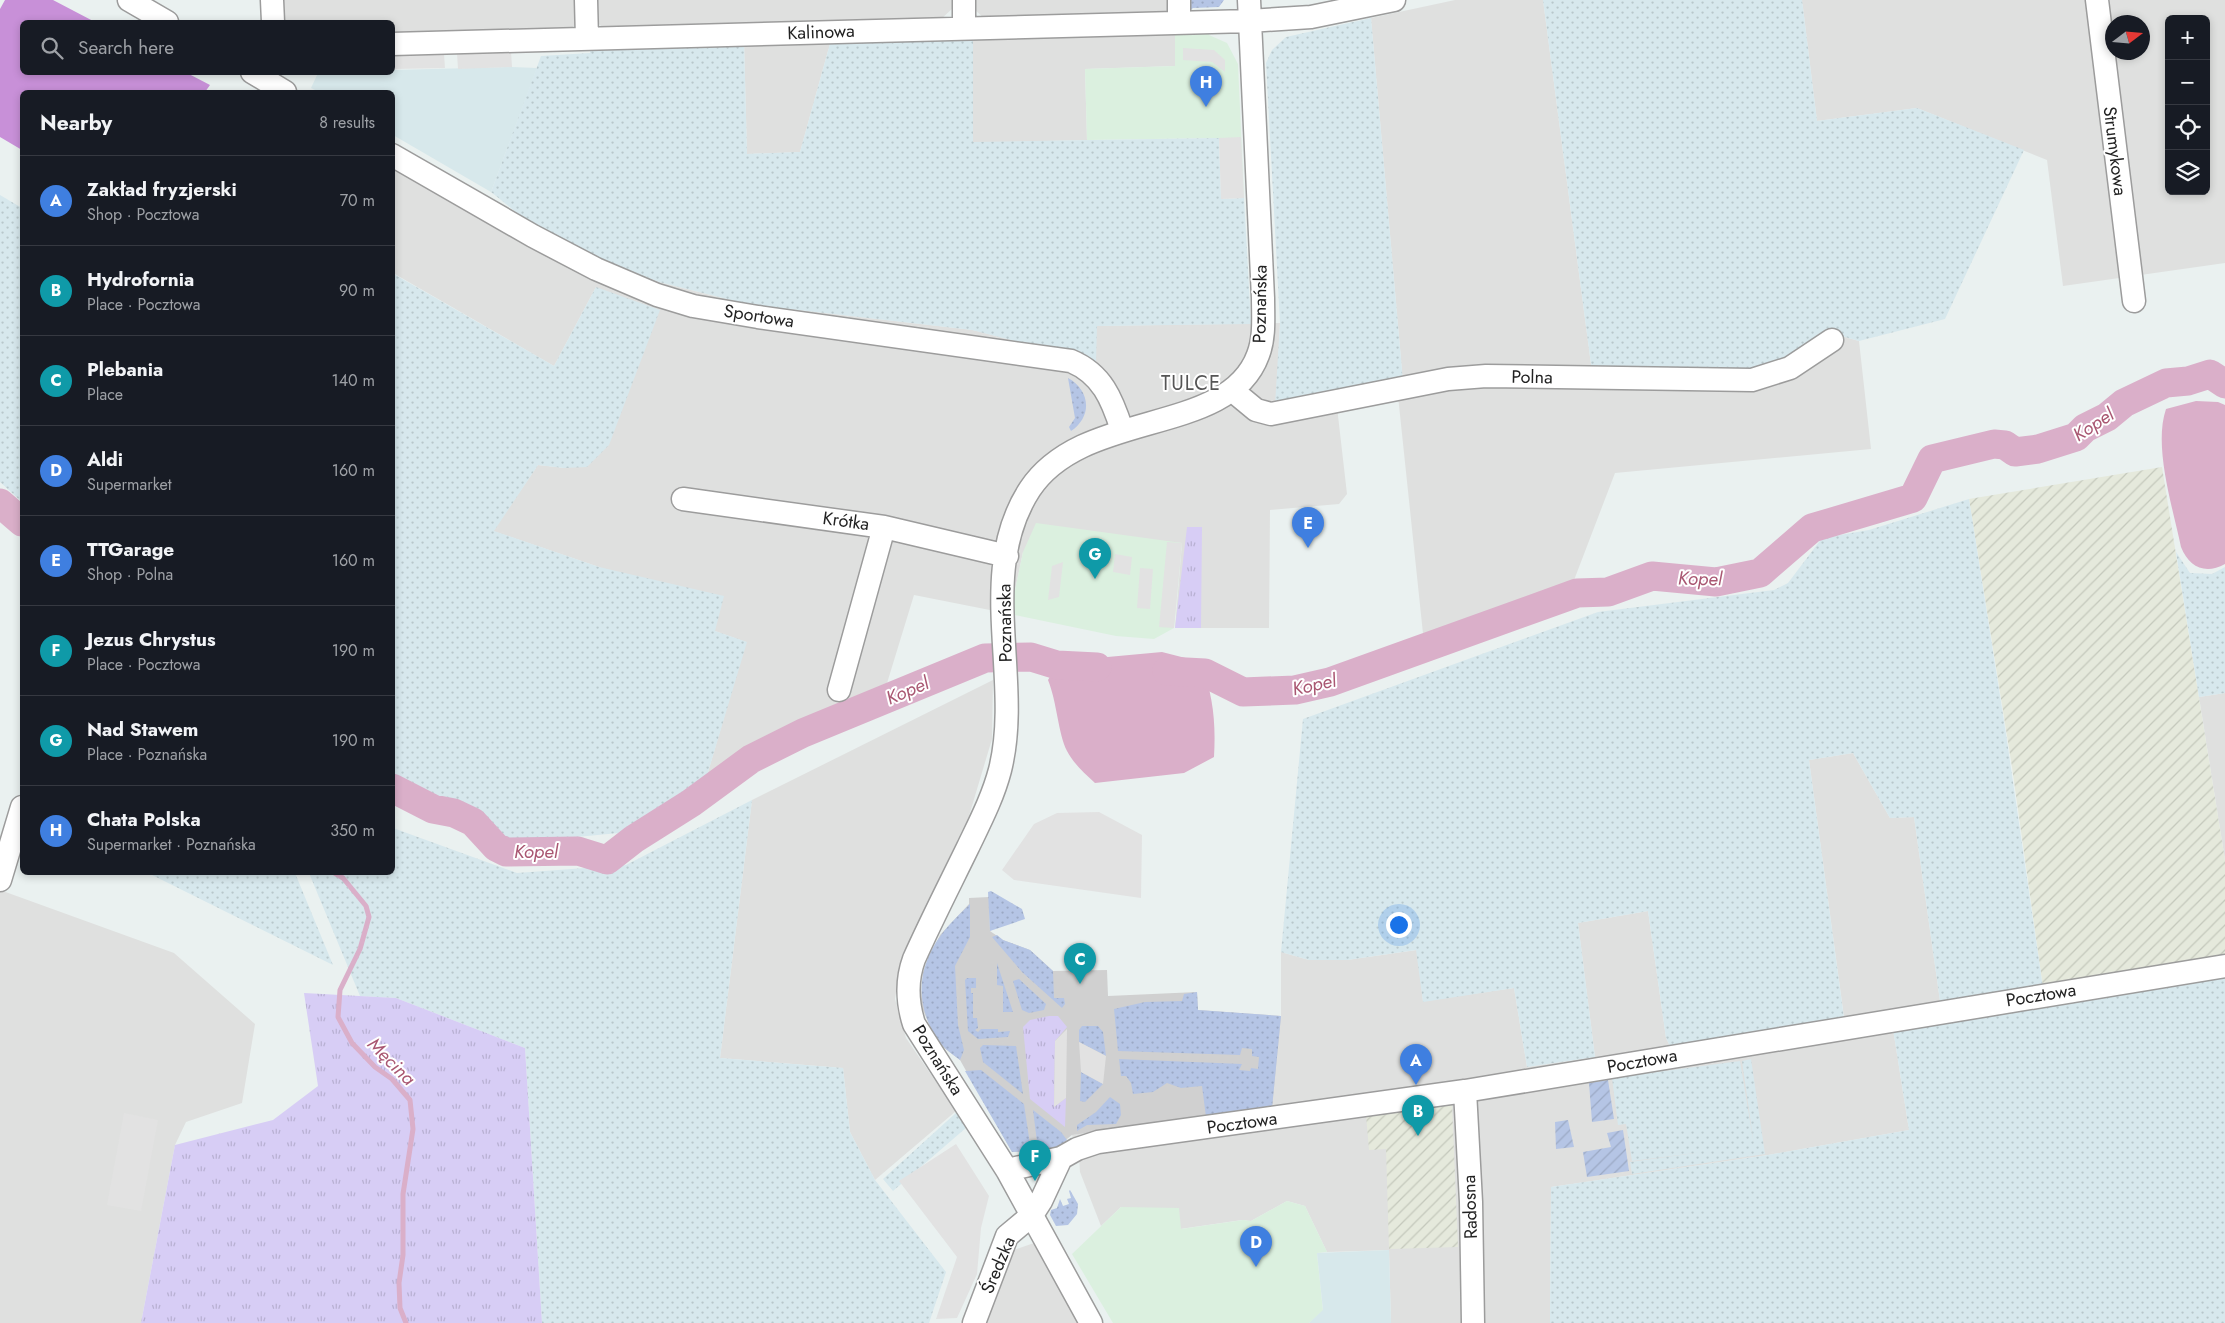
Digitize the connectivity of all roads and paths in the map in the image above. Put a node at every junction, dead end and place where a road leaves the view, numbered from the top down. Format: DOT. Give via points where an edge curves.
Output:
graph roads {
  1 [pos="129,0"];
  2 [pos="272,0"];
  3 [pos="586,0"];
  4 [pos="964,0"];
  5 [pos="1179,0"];
  6 [pos="1394,0"];
  7 [pos="2096,0"];
  8 [pos="1249,11"];
  9 [pos="164,20"];
  10 [pos="273,20"];
  11 [pos="1179,23"];
  12 [pos="964,28"];
  13 [pos="587,39"];
  14 [pos="395,44"];
  15 [pos="395,157"];
  16 [pos="2134,301"];
  17 [pos="1832,340"];
  18 [pos="1233,391"];
  19 [pos="1122,430"];
  20 [pos="683,499"];
  21 [pos="884,527"];
  22 [pos="1007,556"];
  23 [pos="839,690"];
  24 [pos="20,815"];
  25 [pos="0,880"];
  26 [pos="2225,966"];
  27 [pos="1465,1091"];
  28 [pos="1060,1158"];
  29 [pos="1007,1170"];
  30 [pos="1032,1215"];
  31 [pos="974,1323"];
  32 [pos="1091,1323"];
  33 [pos="1473,1323"];
  1 -- 9 [label="street"];
  2 -- 10 [label="street"];
  3 -- 13 [label="street"];
  4 -- 12 [label="street"];
  5 -- 11 [label="street"];
  6 -- 8 [label="street, Kalinowa" via="1311,17"];
  7 -- 16 [label="street, Strumykowa"];
  8 -- 11 [label="street, Kalinowa"];
  8 -- 18 [label="street, Poznańska" via="1263,324 1256,360 1248,375"];
  11 -- 12 [label="street, Kalinowa"];
  12 -- 13 [label="street, Kalinowa"];
  13 -- 14 [label="street, Kalinowa"];
  15 -- 19 [label="street, Sportowa" via="596,270 693,306 1071,361 1083,366 1099,380 1110,396"];
  17 -- 18 [label="street, Polna" via="1790,368 1752,380 1486,376 1448,379 1271,414 1256,410"];
  18 -- 19 [label="street, Poznańska" via="1202,407"];
  19 -- 22 [label="street, Poznańska" via="1072,451 1041,476 1018,511"];
  20 -- 21 [label="street, Krótka"];
  21 -- 22 [label="street, Krótka"];
  21 -- 23 [label="street"];
  22 -- 29 [label="street, Poznańska" via="1002,598 1006,722 1000,770 980,822 914,959 908,989 916,1029"];
  24 -- 25 [label="street"];
  26 -- 27 [label="street, Pocztowa"];
  27 -- 28 [label="street, Pocztowa" via="1098,1142"];
  27 -- 33 [label="street, Radosna"];
  28 -- 29 [label="street, Pocztowa"];
  28 -- 30 [label="street"];
  29 -- 30 [label="street, Poznańska"];
  30 -- 31 [label="street, Średzka" via="1007,1236"];
  30 -- 32 [label="street, Poznańska"];
}
